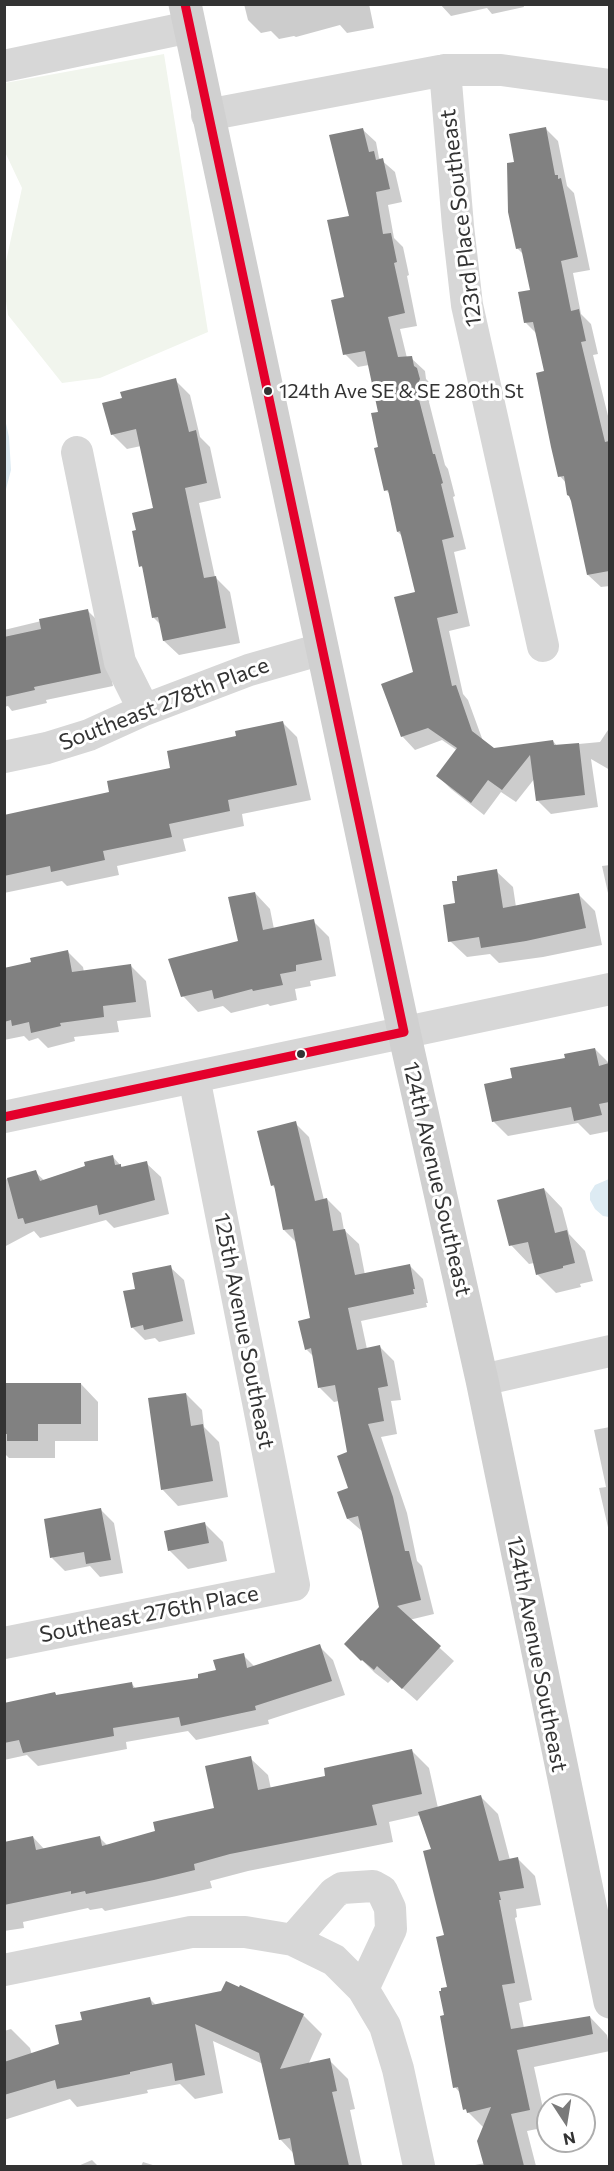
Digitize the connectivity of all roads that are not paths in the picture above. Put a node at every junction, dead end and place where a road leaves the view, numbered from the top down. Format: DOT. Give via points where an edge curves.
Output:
graph roads {
  1 [pos="187,16"];
  2 [pos="4,66"];
  3 [pos="445,70"];
  4 [pos="609,86"];
  5 [pos="207,115"];
  6 [pos="77,452"];
  7 [pos="543,646"];
  8 [pos="322,649"];
  9 [pos="144,710"];
  10 [pos="4,757"];
  11 [pos="609,989"];
  12 [pos="404,1032"];
  13 [pos="194,1077"];
  14 [pos="4,1117"];
  15 [pos="609,1351"];
  16 [pos="482,1380"];
  17 [pos="294,1585"];
  18 [pos="4,1643"];
  19 [pos="292,1940"];
  20 [pos="4,1970"];
  21 [pos="363,1989"];
  22 [pos="609,2002"];
  23 [pos="418,2166"];
  1 -- 2 [label="street"];
  1 -- 5 [label="street, 124th Avenue Southeast"];
  3 -- 4 [label="street" via="501,70"];
  3 -- 5 [label="street"];
  3 -- 7 [label="street, 123rd Place Southeast" via="467,305"];
  5 -- 8 [label="street, 124th Avenue Southeast"];
  6 -- 9 [label="street" via="120,662"];
  8 -- 9 [label="street, Southeast 278th Place" via="249,670"];
  8 -- 12 [label="street, 124th Avenue Southeast"];
  9 -- 10 [label="street, Southeast 278th Place" via="88,735"];
  11 -- 12 [label="street"];
  12 -- 13 [label="street"];
  12 -- 16 [label="street, 124th Avenue Southeast"];
  13 -- 14 [label="street"];
  13 -- 17 [label="street, 125th Avenue Southeast"];
  15 -- 16 [label="street"];
  16 -- 22 [label="street, 124th Avenue Southeast"];
  17 -- 18 [label="street, Southeast 276th Place"];
  19 -- 20 [label="street" via="245,1932 191,1932"];
  19 -- 21 [label="street" via="334,1960"];
  19 -- 21 [label="street" via="342,1888 373,1886 382,1891 390,1908 391,1929"];
  21 -- 23 [label="street" via="385,2026"];
}
